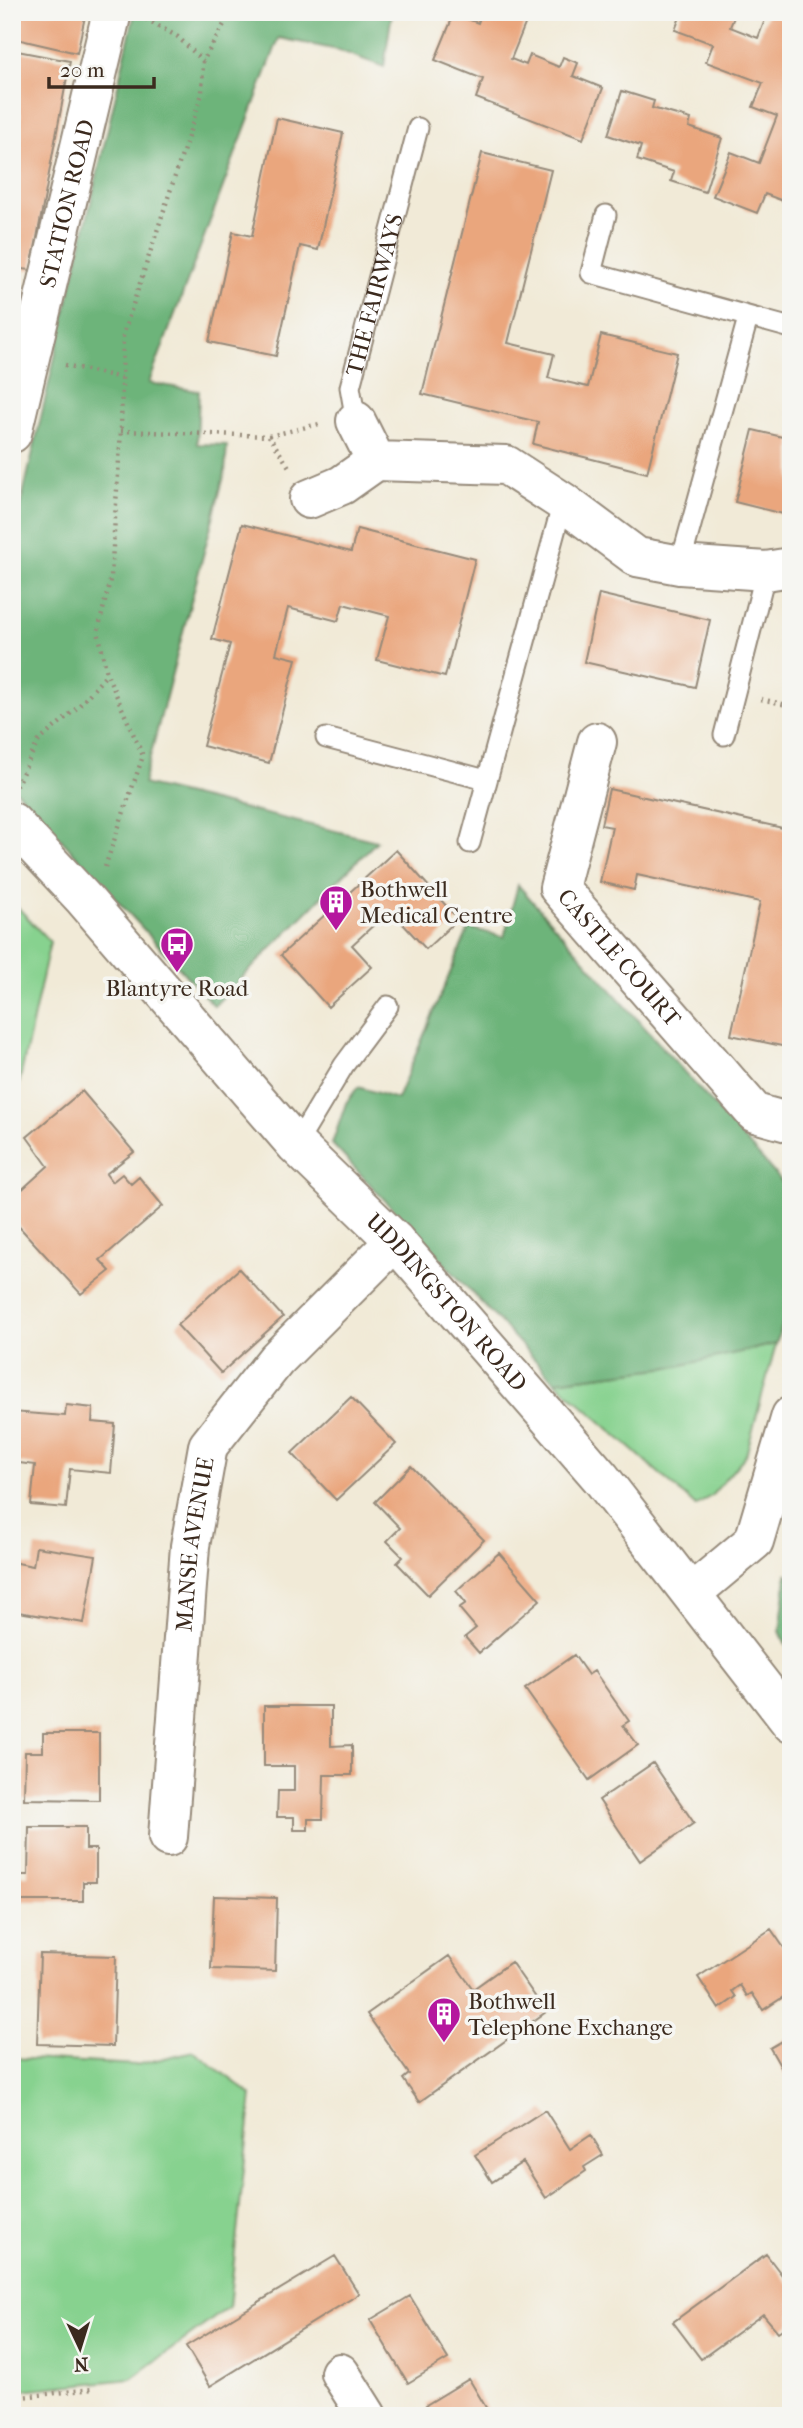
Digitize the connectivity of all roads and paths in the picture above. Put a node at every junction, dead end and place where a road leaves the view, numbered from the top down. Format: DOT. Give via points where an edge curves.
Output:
graph roads {
  1 [pos="232,12"];
  2 [pos="111,15"];
  3 [pos="203,61"];
  4 [pos="418,128"];
  5 [pos="606,215"];
  6 [pos="748,318"];
  7 [pos="791,328"];
  8 [pos="30,356"];
  9 [pos="122,378"];
  10 [pos="356,421"];
  11 [pos="121,431"];
  12 [pos="12,433"];
  13 [pos="269,436"];
  14 [pos="376,461"];
  15 [pos="309,499"];
  16 [pos="563,502"];
  17 [pos="680,565"];
  18 [pos="778,569"];
  19 [pos="107,674"];
  20 [pos="724,735"];
  21 [pos="326,738"];
  22 [pos="597,742"];
  23 [pos="486,780"];
  24 [pos="12,793"];
  25 [pos="12,822"];
  26 [pos="470,843"];
  27 [pos="87,904"];
  28 [pos="388,1006"];
  29 [pos="791,1123"];
  30 [pos="296,1145"];
  31 [pos="395,1241"];
  32 [pos="791,1416"];
  33 [pos="693,1592"];
  34 [pos="791,1723"];
  35 [pos="168,1837"];
  36 [pos="340,2373"];
  37 [pos="92,2389"];
  38 [pos="12,2398"];
  39 [pos="367,2416"];
  1 -- 3 [label="path"];
  2 -- 3 [label="path" via="149,19 178,37"];
  2 -- 8 [label="street, STATION ROAD"];
  3 -- 9 [label="path" via="202,94 123,335"];
  4 -- 10 [label="lane, THE FAIRWAYS" via="350,387"];
  5 -- 6 [label="lane" via="591,273"];
  6 -- 7 [label="lane"];
  6 -- 17 [label="lane"];
  8 -- 9 [label="path"];
  8 -- 12 [label="street, STATION ROAD"];
  9 -- 11 [label="path"];
  10 -- 13 [label="path" via="318,424"];
  10 -- 14 [label="street, THE FAIRWAYS"];
  11 -- 13 [label="path"];
  11 -- 19 [label="path" via="111,576 98,631"];
  13 -- 15 [label="path"];
  14 -- 15 [label="street" via="342,485"];
  14 -- 16 [label="street" via="506,465"];
  16 -- 17 [label="street" via="637,557"];
  16 -- 23 [label="lane"];
  17 -- 18 [label="street"];
  18 -- 20 [label="lane"];
  19 -- 24 [label="path" via="38,742"];
  19 -- 27 [label="path" via="143,757"];
  21 -- 23 [label="lane"];
  22 -- 29 [label="street, CASTLE COURT" via="559,888 755,1113"];
  23 -- 26 [label="lane"];
  25 -- 27 [label="street, UDDINGSTON ROAD"];
  27 -- 30 [label="street, UDDINGSTON ROAD"];
  28 -- 30 [label="lane" via="344,1065"];
  30 -- 31 [label="street, UDDINGSTON ROAD"];
  31 -- 33 [label="street, UDDINGSTON ROAD" via="601,1478"];
  31 -- 35 [label="street, MANSE AVENUE" via="276,1360 208,1446 190,1546"];
  32 -- 33 [label="street" via="754,1541"];
  33 -- 34 [label="street, UDDINGSTON ROAD"];
  36 -- 39 [label="street"];
  37 -- 38 [label="path"];
}
